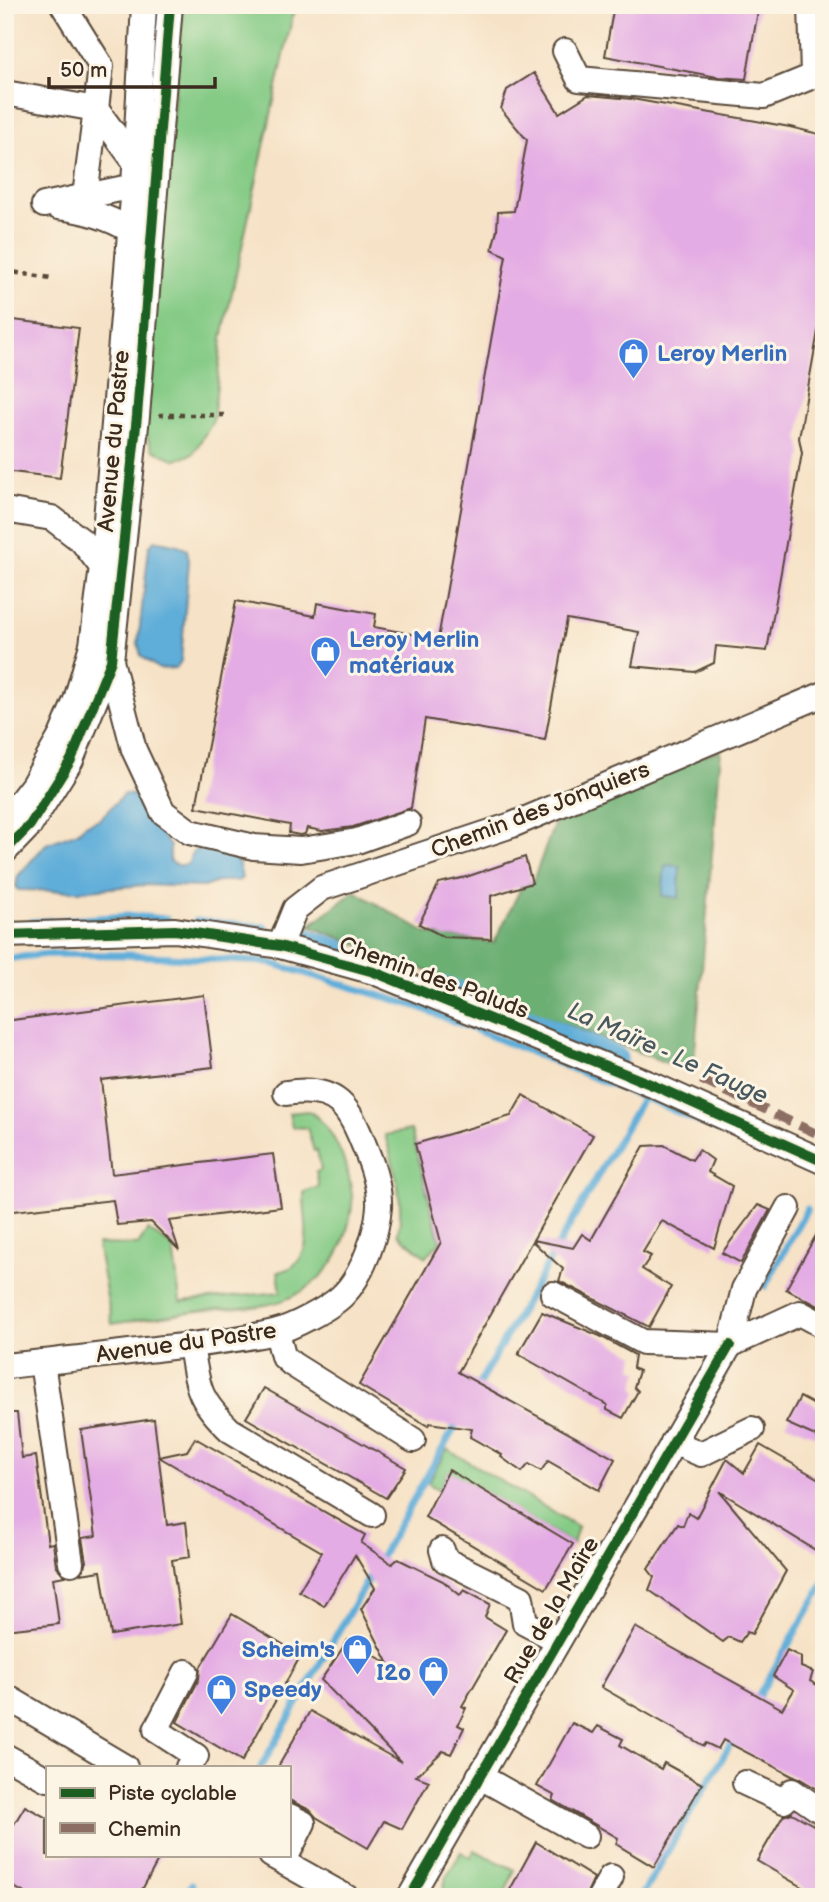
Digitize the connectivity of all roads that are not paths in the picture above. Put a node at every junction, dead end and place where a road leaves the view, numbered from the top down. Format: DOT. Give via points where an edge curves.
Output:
graph roads {
  1 [pos="63,5"];
  2 [pos="144,5"];
  3 [pos="170,5"];
  4 [pos="811,5"];
  5 [pos="565,51"];
  6 [pos="5,93"];
  7 [pos="96,109"];
  8 [pos="135,174"];
  9 [pos="85,196"];
  10 [pos="130,230"];
  11 [pos="5,510"];
  12 [pos="103,567"];
  13 [pos="111,661"];
  14 [pos="824,694"];
  15 [pos="5,821"];
  16 [pos="408,823"];
  17 [pos="5,851"];
  18 [pos="5,935"];
  19 [pos="280,946"];
  20 [pos="286,1093"];
  21 [pos="824,1162"];
  22 [pos="788,1208"];
  23 [pos="553,1294"];
  24 [pos="824,1326"];
  25 [pos="276,1332"];
  26 [pos="191,1345"];
  27 [pos="730,1345"];
  28 [pos="42,1363"];
  29 [pos="5,1366"];
  30 [pos="752,1429"];
  31 [pos="413,1440"];
  32 [pos="673,1442"];
  33 [pos="372,1516"];
  34 [pos="442,1550"];
  35 [pos="71,1563"];
  36 [pos="558,1640"];
  37 [pos="186,1672"];
  38 [pos="5,1696"];
  39 [pos="5,1756"];
  40 [pos="123,1766"];
  41 [pos="189,1766"];
  42 [pos="479,1776"];
  43 [pos="46,1778"];
  44 [pos="745,1783"];
  45 [pos="824,1813"];
  46 [pos="290,1816"];
  47 [pos="586,1836"];
  48 [pos="290,1844"];
  49 [pos="283,1856"];
  50 [pos="345,1897"];
  51 [pos="410,1897"];
  1 -- 7 [label="street" via="101,66"];
  2 -- 8 [label="street, Avenue du Pastre"];
  3 -- 13 [label="street, Avenue du Pastre" via="137,416"];
  4 -- 5 [label="street" via="813,76 764,96 579,79"];
  6 -- 7 [label="street"];
  7 -- 8 [label="street"];
  7 -- 9 [label="street"];
  8 -- 9 [label="street"];
  8 -- 10 [label="street, Avenue du Pastre"];
  9 -- 10 [label="street" via="44,205 83,210"];
  10 -- 12 [label="street, Avenue du Pastre"];
  11 -- 12 [label="street" via="52,518 82,541"];
  12 -- 15 [label="street, Avenue du Pastre" via="92,645 76,700 61,736"];
  13 -- 16 [label="street" via="134,750 163,812 190,832 254,848 301,850 357,841"];
  13 -- 17 [label="street, Avenue du Pastre" via="71,760 30,825"];
  14 -- 19 [label="street, Chemin des Jonquiers" via="512,825 322,888 295,909"];
  18 -- 19 [label="street, Chemin des Paluds" via="175,930"];
  19 -- 21 [label="street, Chemin des Paluds" via="374,972 656,1086"];
  20 -- 25 [label="street, Avenue du Pastre" via="317,1092 331,1097 352,1116 373,1167 379,1206 369,1255 344,1294 311,1317"];
  22 -- 27 [label="street, Rue de la Maïre" via="744,1289"];
  23 -- 27 [label="street" via="643,1342"];
  24 -- 27 [label="street" via="800,1313"];
  25 -- 26 [label="street, Avenue du Pastre"];
  25 -- 31 [label="street" via="283,1356 292,1364"];
  26 -- 28 [label="street, Avenue du Pastre"];
  26 -- 33 [label="street" via="198,1388 230,1430"];
  27 -- 32 [label="street, Rue de la Maïre"];
  28 -- 29 [label="street, Avenue du Pastre"];
  28 -- 35 [label="street"];
  30 -- 32 [label="street" via="701,1454"];
  32 -- 36 [label="street, Rue de la Maïre"];
  34 -- 36 [label="street" via="445,1560 521,1598 525,1623"];
  36 -- 42 [label="street, Rue de la Maïre"];
  37 -- 41 [label="street" via="156,1730 196,1756"];
  38 -- 40 [label="street"];
  39 -- 43 [label="street"];
  42 -- 47 [label="street"];
  42 -- 51 [label="street, Rue de la Maïre"];
  44 -- 45 [label="street" via="784,1801 792,1791"];
  46 -- 48 [label="street" via="303,1823"];
  49 -- 50 [label="street"];
}
